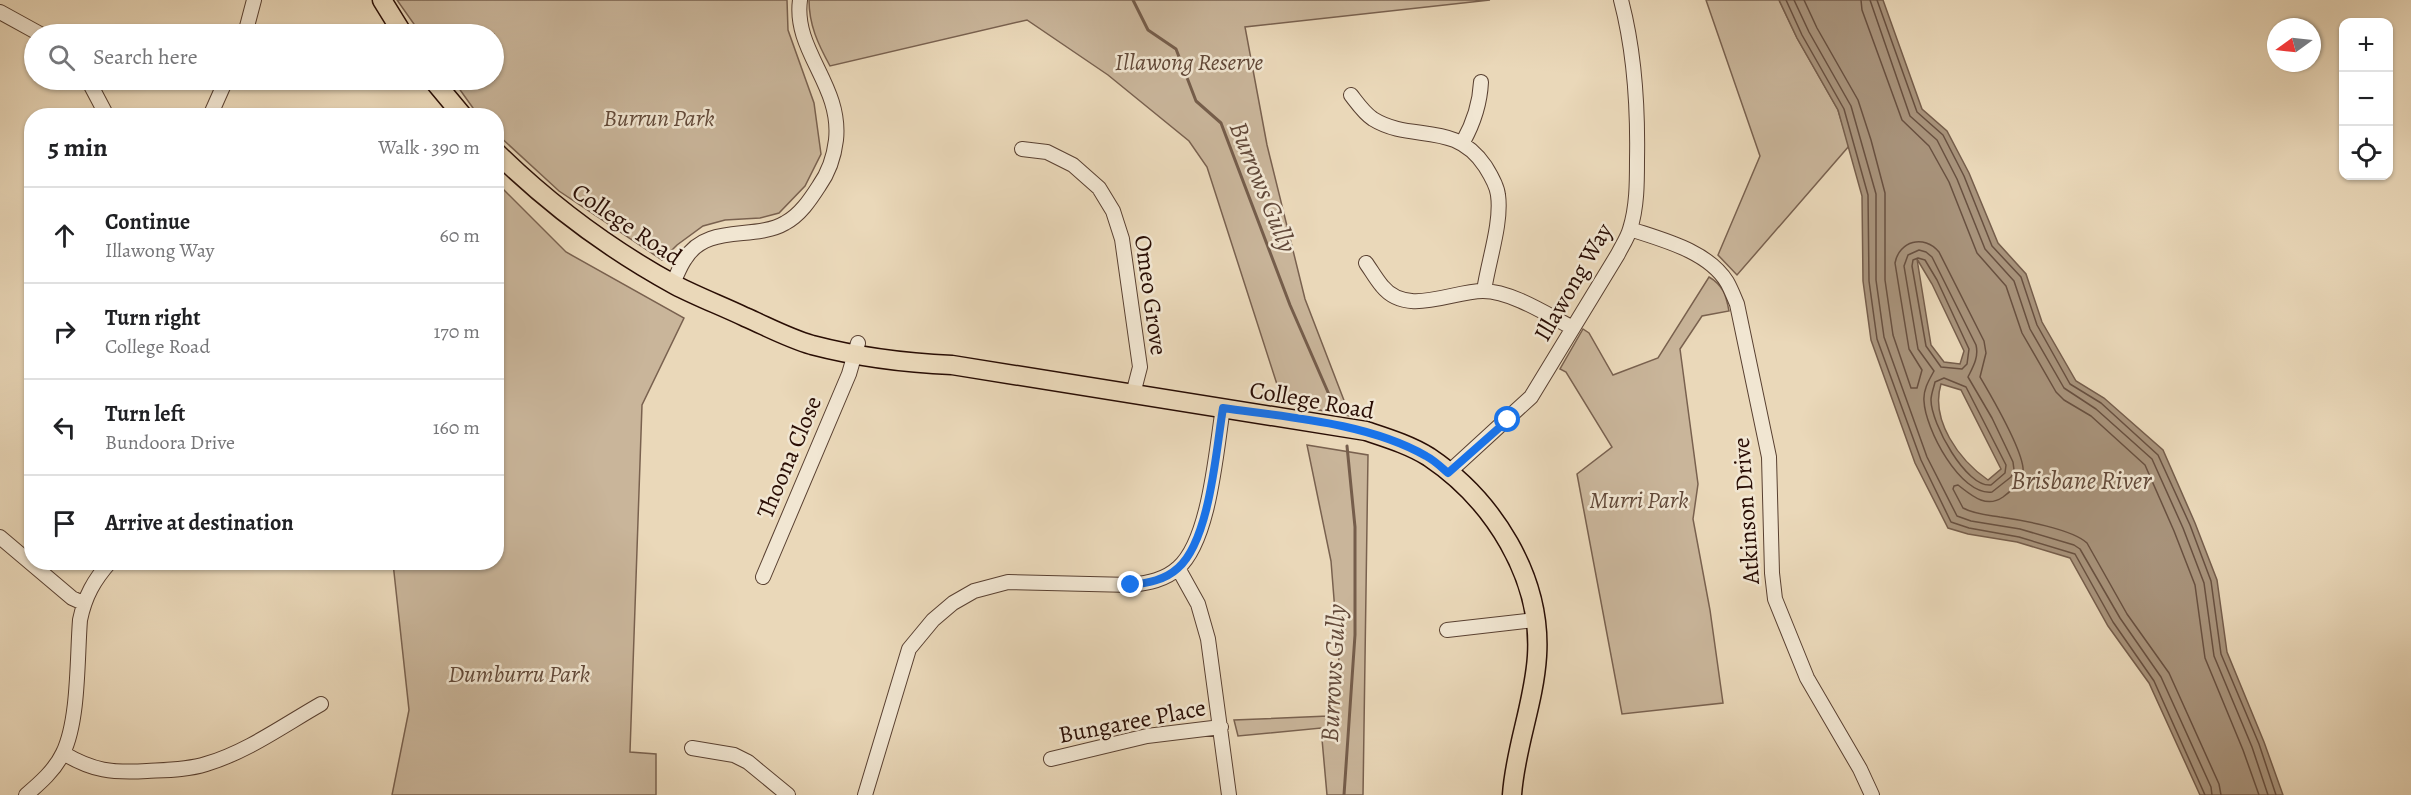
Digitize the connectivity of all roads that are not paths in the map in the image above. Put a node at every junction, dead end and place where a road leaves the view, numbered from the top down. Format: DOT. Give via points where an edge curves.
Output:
graph roads {
  1 [pos="254,0"];
  2 [pos="382,0"];
  3 [pos="800,0"];
  4 [pos="1621,0"];
  5 [pos="0,12"];
  6 [pos="248,24"];
  7 [pos="397,24"];
  8 [pos="24,25"];
  9 [pos="1481,82"];
  10 [pos="93,90"];
  11 [pos="222,90"];
  12 [pos="441,90"];
  13 [pos="1351,95"];
  14 [pos="103,108"];
  15 [pos="214,108"];
  16 [pos="456,108"];
  17 [pos="1462,142"];
  18 [pos="1022,149"];
  19 [pos="504,160"];
  20 [pos="1630,229"];
  21 [pos="1366,263"];
  22 [pos="673,284"];
  23 [pos="1484,291"];
  24 [pos="1573,328"];
  25 [pos="856,349"];
  26 [pos="1133,394"];
  27 [pos="1223,408"];
  28 [pos="1448,473"];
  29 [pos="0,537"];
  30 [pos="24,557"];
  31 [pos="1178,568"];
  32 [pos="39,570"];
  33 [pos="103,570"];
  34 [pos="763,577"];
  35 [pos="83,603"];
  36 [pos="1535,620"];
  37 [pos="1447,630"];
  38 [pos="321,704"];
  39 [pos="1221,727"];
  40 [pos="692,748"];
  41 [pos="63,753"];
  42 [pos="1051,759"];
  43 [pos="26,795"];
  44 [pos="788,795"];
  45 [pos="865,795"];
  46 [pos="1230,795"];
  47 [pos="1512,795"];
  48 [pos="1872,795"];
  1 -- 6 [label="street"];
  2 -- 7 [label="main road"];
  3 -- 22 [label="street" via="803,35 835,107 835,147 826,176 786,223 758,233 714,236 699,244 685,258"];
  4 -- 20 [label="street, Illawong Way" via="1633,58 1638,118 1636,196"];
  5 -- 8 [label="street"];
  9 -- 17 [label="street" via="1480,97"];
  10 -- 14 [label="street"];
  11 -- 15 [label="street"];
  12 -- 16 [label="main road"];
  13 -- 17 [label="street" via="1373,119"];
  17 -- 23 [label="street" via="1479,157 1498,194"];
  18 -- 26 [label="street, Omeo Grove" via="1047,152 1073,165 1099,188 1113,211 1122,239 1140,367"];
  19 -- 22 [label="main road, College Road" via="574,221"];
  20 -- 24 [label="street, Illawong Way"];
  20 -- 48 [label="street, Atkinson Drive" via="1695,253 1727,282 1737,304 1769,457 1775,599 1807,678"];
  21 -- 23 [label="street" via="1383,288 1399,299 1421,302"];
  22 -- 25 [label="main road, College Road" via="779,334 812,345"];
  23 -- 24 [label="street" via="1505,295"];
  24 -- 28 [label="street, Illawong Way" via="1531,397"];
  25 -- 26 [label="main road, College Road" via="901,363 952,365"];
  25 -- 34 [label="street, Thoona Close"];
  26 -- 27 [label="main road, College Road"];
  27 -- 28 [label="main road, College Road" via="1366,431 1428,457"];
  27 -- 31 [label="street" via="1204,517 1196,542"];
  28 -- 36 [label="main road, College Road" via="1466,485 1505,537 1524,575"];
  29 -- 30 [label="street"];
  31 -- 39 [label="street" via="1202,615"];
  31 -- 45 [label="street" via="1164,578 1139,584 1023,581 992,585 953,603 909,648"];
  32 -- 35 [label="street"];
  33 -- 35 [label="street"];
  35 -- 41 [label="street" via="70,730"];
  36 -- 37 [label="street"];
  36 -- 47 [label="main road, College Road" via="1537,655 1532,697"];
  38 -- 41 [label="street" via="225,758 204,765 111,772"];
  39 -- 42 [label="street, Bungaree Place" via="1147,736"];
  39 -- 46 [label="street"];
  40 -- 44 [label="street" via="734,755"];
  41 -- 43 [label="street"];
}
